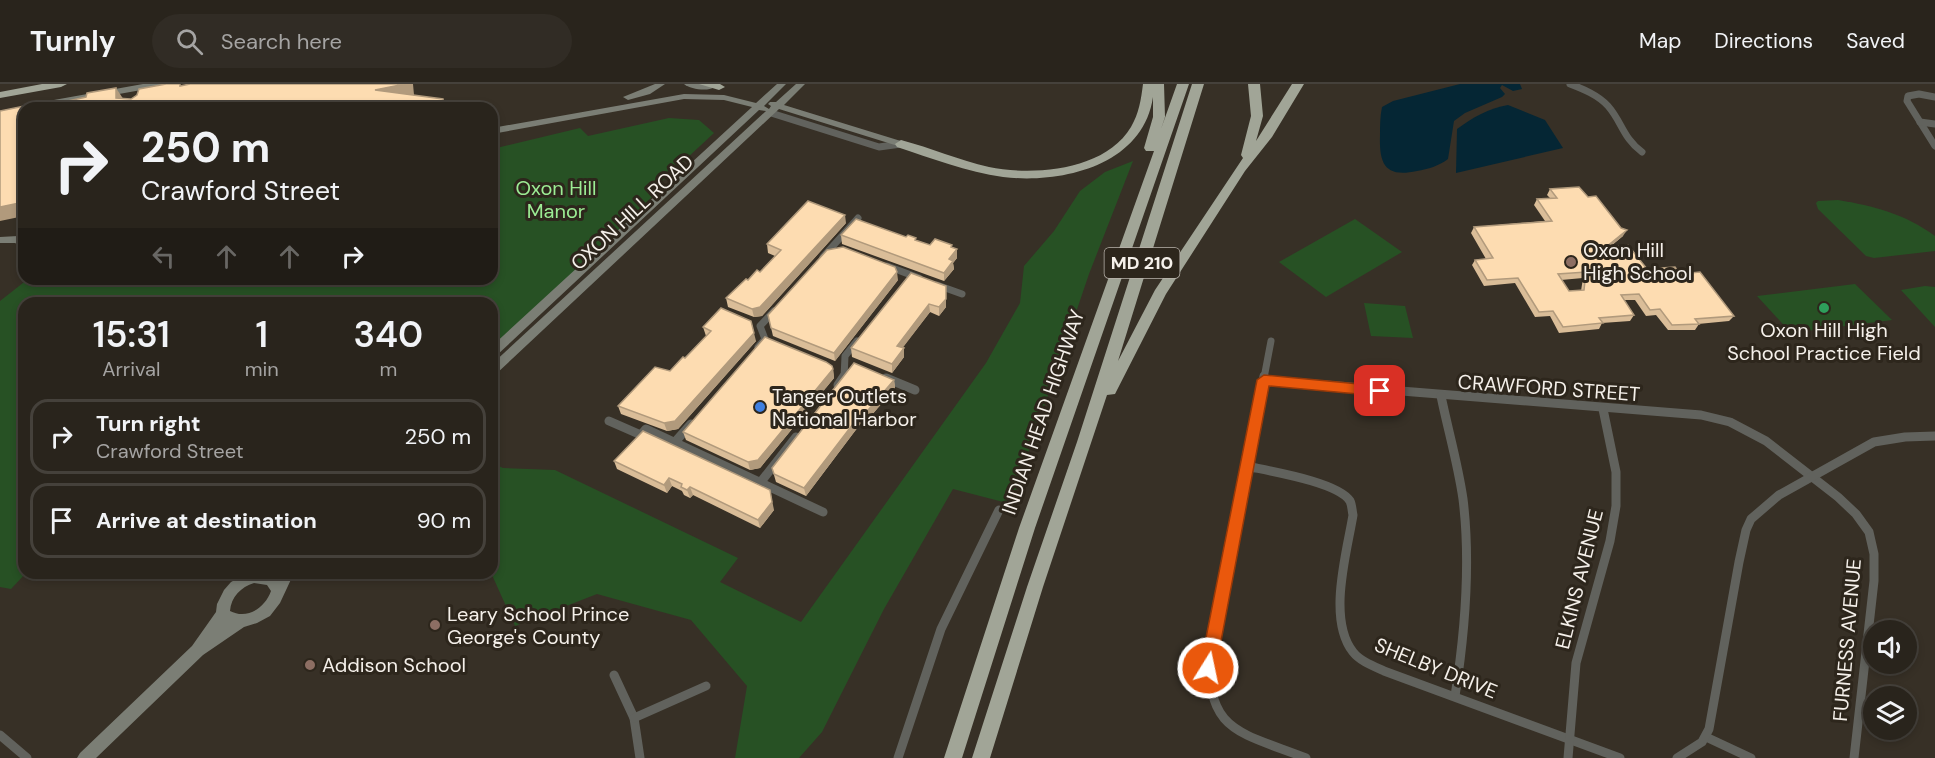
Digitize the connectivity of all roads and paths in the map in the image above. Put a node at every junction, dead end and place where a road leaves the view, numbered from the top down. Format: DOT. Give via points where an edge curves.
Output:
graph roads {
  1 [pos="41,84"];
  2 [pos="61,84"];
  3 [pos="160,84"];
  4 [pos="661,84"];
  5 [pos="688,84"];
  6 [pos="705,84"];
  7 [pos="782,84"];
  8 [pos="801,84"];
  9 [pos="1149,84"];
  10 [pos="1158,84"];
  11 [pos="1183,84"];
  12 [pos="1198,84"];
  13 [pos="1254,84"];
  14 [pos="1298,84"];
  15 [pos="1570,84"];
  16 [pos="719,87"];
  17 [pos="0,90"];
  18 [pos="116,91"];
  19 [pos="0,94"];
  20 [pos="681,95"];
  21 [pos="1935,97"];
  22 [pos="59,102"];
  23 [pos="762,104"];
  24 [pos="775,109"];
  25 [pos="543,120"];
  26 [pos="743,120"];
  27 [pos="1920,122"];
  28 [pos="1935,124"];
  29 [pos="498,129"];
  30 [pos="901,144"];
  31 [pos="1935,146"];
  32 [pos="1642,152"];
  33 [pos="1240,169"];
  34 [pos="858,218"];
  35 [pos="18,232"];
  36 [pos="0,238"];
  37 [pos="18,240"];
  38 [pos="833,246"];
  39 [pos="844,250"];
  40 [pos="876,263"];
  41 [pos="816,266"];
  42 [pos="909,275"];
  43 [pos="902,284"];
  44 [pos="962,294"];
  45 [pos="779,306"];
  46 [pos="750,322"];
  47 [pos="760,326"];
  48 [pos="859,338"];
  49 [pos="765,339"];
  50 [pos="1092,339"];
  51 [pos="1271,341"];
  52 [pos="774,343"];
  53 [pos="498,347"];
  54 [pos="750,357"];
  55 [pos="498,365"];
  56 [pos="833,367"];
  57 [pos="848,367"];
  58 [pos="878,374"];
  59 [pos="1264,380"];
  60 [pos="915,390"];
  61 [pos="830,395"];
  62 [pos="1441,396"];
  63 [pos="1603,409"];
  64 [pos="698,416"];
  65 [pos="609,421"];
  66 [pos="802,430"];
  67 [pos="1935,436"];
  68 [pos="675,442"];
  69 [pos="1085,442"];
  70 [pos="1246,466"];
  71 [pos="1814,478"];
  72 [pos="760,483"];
  73 [pos="999,510"];
  74 [pos="823,512"];
  75 [pos="246,579"];
  76 [pos="270,579"];
  77 [pos="283,579"];
  78 [pos="277,589"];
  79 [pos="223,614"];
  80 [pos="239,622"];
  81 [pos="198,650"];
  82 [pos="614,675"];
  83 [pos="706,686"];
  84 [pos="1455,696"];
  85 [pos="633,717"];
  86 [pos="0,735"];
  87 [pos="1706,737"];
  88 [pos="1570,740"];
  89 [pos="27,758"];
  90 [pos="85,758"];
  91 [pos="640,758"];
  92 [pos="898,758"];
  93 [pos="953,758"];
  94 [pos="981,758"];
  95 [pos="1306,758"];
  96 [pos="1568,758"];
  97 [pos="1620,758"];
  98 [pos="1677,758"];
  99 [pos="1751,758"];
  100 [pos="1854,758"];
  1 -- 17 [label="highway"];
  2 -- 19 [label="highway"];
  3 -- 18 [label="main road"];
  3 -- 18 [label="main road" via="136,98"];
  4 -- 25 [label="main road" via="647,92 564,111"];
  5 -- 16 [label="main road"];
  6 -- 16 [label="highway"];
  7 -- 23 [label="main road, OXON HILL ROAD"];
  8 -- 24 [label="main road, OXON HILL ROAD"];
  9 -- 30 [label="highway" via="1144,110 1124,145 1077,169 1037,175 1002,173"];
  10 -- 50 [label="highway" via="1156,130"];
  11 -- 50 [label="highway, INDIAN HEAD HIGHWAY / MD 210"];
  12 -- 69 [label="highway, MD 210"];
  13 -- 33 [label="highway" via="1257,116"];
  14 -- 33 [label="highway" via="1266,138"];
  15 -- 32 [label="street" via="1603,101 1614,114 1623,136"];
  16 -- 23 [label="main road" via="739,91"];
  18 -- 22 [label="main road"];
  20 -- 23 [label="main road" via="718,95"];
  20 -- 25 [label="main road"];
  20 -- 26 [label="main road" via="729,102 740,109"];
  21 -- 27 [label="street" via="1914,94 1907,98"];
  23 -- 24 [label="main road"];
  23 -- 26 [label="main road, OXON HILL ROAD"];
  24 -- 30 [label="main road"];
  24 -- 55 [label="main road, OXON HILL ROAD"];
  25 -- 29 [label="main road"];
  26 -- 53 [label="main road, OXON HILL ROAD"];
  27 -- 28 [label="street"];
  27 -- 31 [label="street"];
  33 -- 69 [label="highway" via="1160,293"];
  34 -- 38 [label="street"];
  35 -- 36 [label="main road"];
  36 -- 37 [label="main road"];
  38 -- 39 [label="street"];
  38 -- 41 [label="street"];
  40 -- 42 [label="street"];
  42 -- 43 [label="street"];
  42 -- 44 [label="street"];
  45 -- 47 [label="street"];
  46 -- 47 [label="street"];
  47 -- 49 [label="street"];
  48 -- 57 [label="street" via="845,356"];
  49 -- 52 [label="street"];
  49 -- 54 [label="street"];
  50 -- 93 [label="highway, INDIAN HEAD HIGHWAY / MD 210"];
  51 -- 59 [label="street"];
  56 -- 57 [label="street"];
  57 -- 61 [label="street"];
  58 -- 60 [label="street"];
  59 -- 62 [label="street, CRAWFORD STREET"];
  59 -- 70 [label="street"];
  62 -- 63 [label="street, CRAWFORD STREET"];
  62 -- 84 [label="street" via="1465,521 1464,616"];
  63 -- 71 [label="street, CRAWFORD STREET" via="1701,415 1734,423 1751,430"];
  63 -- 88 [label="street, ELKINS AVENUE" via="1616,471 1616,506 1576,663"];
  64 -- 68 [label="street"];
  65 -- 68 [label="street" via="641,435 646,429"];
  66 -- 72 [label="street"];
  67 -- 71 [label="street" via="1874,442"];
  68 -- 72 [label="street"];
  69 -- 94 [label="highway, MD 210"];
  70 -- 84 [label="street, SHELBY DRIVE" via="1322,485 1339,491 1350,501 1353,515 1340,613 1347,641 1354,653 1368,663"];
  70 -- 95 [label="street" via="1211,647 1209,691 1216,709 1235,729"];
  71 -- 87 [label="street" via="1772,500 1748,525"];
  71 -- 100 [label="street, FURNESS AVENUE" via="1862,522 1873,545"];
  72 -- 74 [label="street"];
  73 -- 92 [label="street" via="941,629"];
  75 -- 79 [label="main road" via="226,594 221,605"];
  76 -- 78 [label="main road"];
  77 -- 78 [label="main road"];
  78 -- 80 [label="main road" via="270,606 261,614"];
  79 -- 80 [label="main road"];
  79 -- 81 [label="main road"];
  80 -- 81 [label="main road"];
  81 -- 90 [label="main road"];
  82 -- 85 [label="street"];
  83 -- 85 [label="street"];
  84 -- 88 [label="street, SHELBY DRIVE"];
  85 -- 91 [label="street"];
  86 -- 89 [label="street"];
  87 -- 98 [label="street"];
  87 -- 99 [label="street"];
  88 -- 96 [label="street, ELKINS AVENUE"];
  88 -- 97 [label="street, SHELBY DRIVE"];
}
